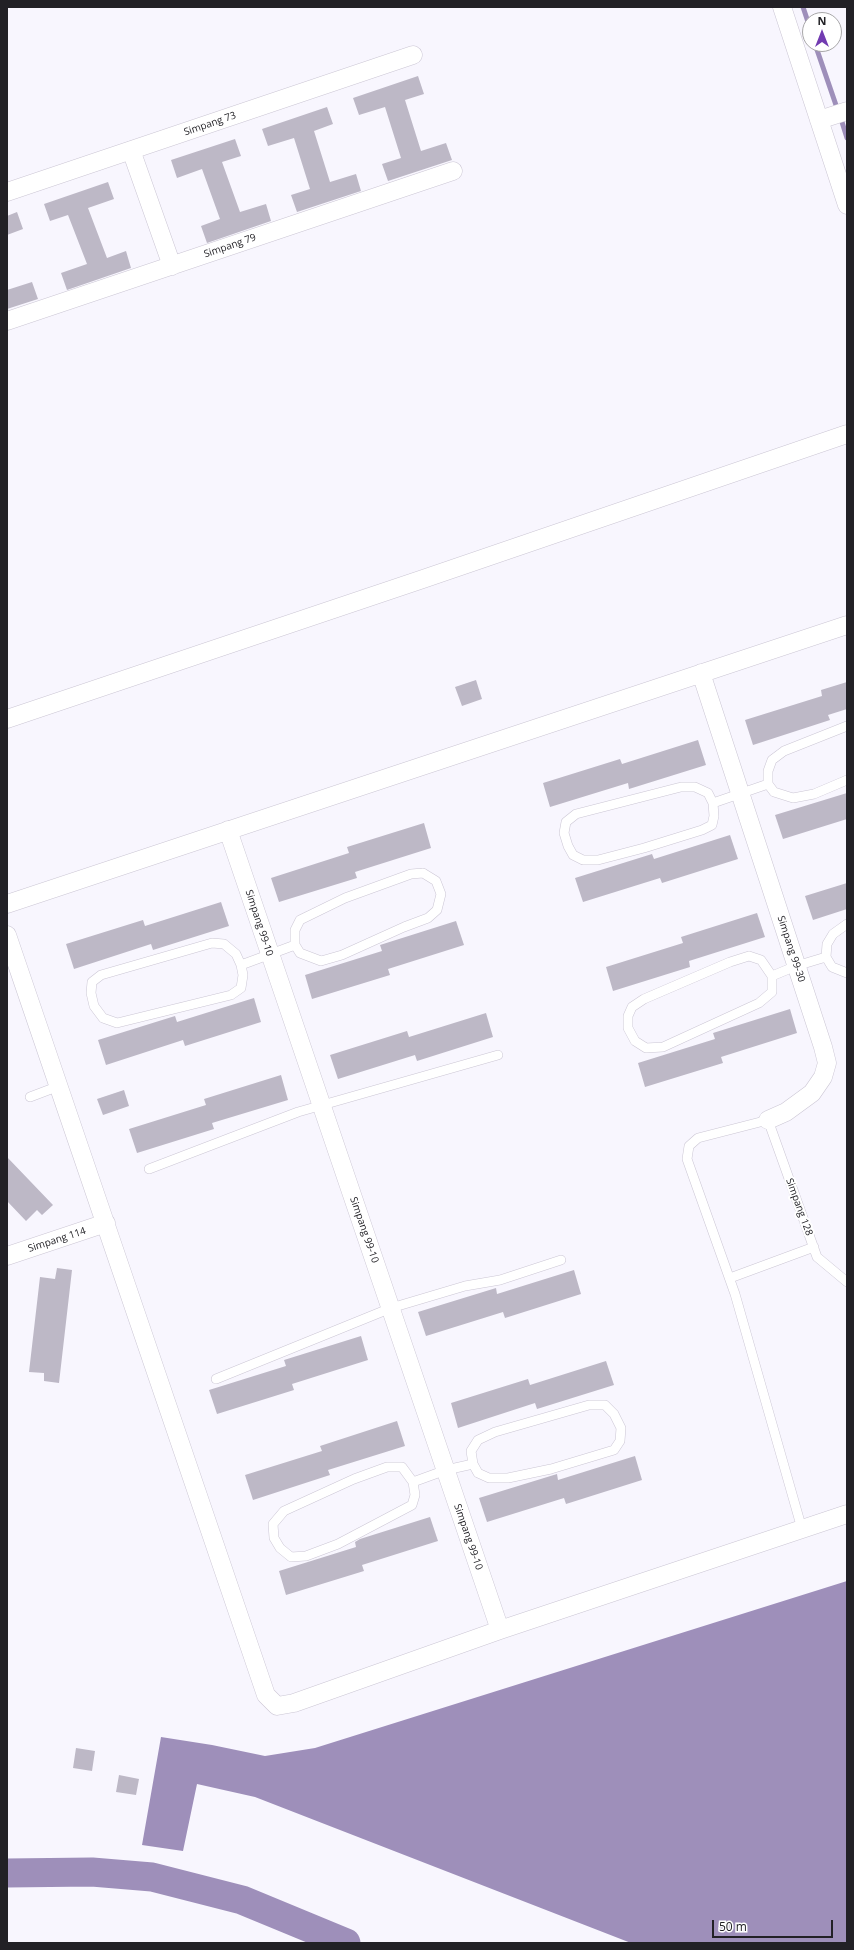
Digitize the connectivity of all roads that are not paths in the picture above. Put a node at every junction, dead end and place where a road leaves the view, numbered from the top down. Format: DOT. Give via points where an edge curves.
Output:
graph roads {
  1 [pos="782,7"];
  2 [pos="413,55"];
  3 [pos="847,111"];
  4 [pos="819,120"];
  5 [pos="131,150"];
  6 [pos="453,171"];
  7 [pos="7,192"];
  8 [pos="847,205"];
  9 [pos="172,266"];
  10 [pos="7,321"];
  11 [pos="847,434"];
  12 [pos="847,624"];
  13 [pos="701,673"];
  14 [pos="7,719"];
  15 [pos="847,726"];
  16 [pos="847,780"];
  17 [pos="768,784"];
  18 [pos="740,793"];
  19 [pos="713,803"];
  20 [pos="228,830"];
  21 [pos="7,904"];
  22 [pos="847,924"];
  23 [pos="7,937"];
  24 [pos="295,945"];
  25 [pos="270,955"];
  26 [pos="826,957"];
  27 [pos="241,965"];
  28 [pos="796,966"];
  29 [pos="847,973"];
  30 [pos="772,976"];
  31 [pos="498,1055"];
  32 [pos="59,1086"];
  33 [pos="30,1097"];
  34 [pos="322,1105"];
  35 [pos="768,1120"];
  36 [pos="149,1169"];
  37 [pos="106,1223"];
  38 [pos="814,1247"];
  39 [pos="7,1256"];
  40 [pos="561,1260"];
  41 [pos="730,1278"];
  42 [pos="847,1282"];
  43 [pos="391,1308"];
  44 [pos="216,1379"];
  45 [pos="473,1464"];
  46 [pos="446,1470"];
  47 [pos="413,1482"];
  48 [pos="847,1514"];
  49 [pos="802,1529"];
  50 [pos="500,1630"];
  1 -- 4 [label="street"];
  2 -- 5 [label="street, Simpang 73"];
  3 -- 4 [label="street"];
  4 -- 8 [label="street"];
  5 -- 7 [label="street, Simpang 73"];
  5 -- 9 [label="street"];
  6 -- 9 [label="street, Simpang 79"];
  9 -- 10 [label="street, Simpang 79"];
  11 -- 14 [label="street"];
  12 -- 13 [label="street"];
  13 -- 18 [label="street, Simpang 99-30"];
  13 -- 20 [label="street"];
  15 -- 17 [label="lane" via="784,751 772,760 768,771"];
  16 -- 17 [label="lane" via="814,794 793,798 774,792"];
  17 -- 18 [label="lane"];
  18 -- 19 [label="lane"];
  18 -- 28 [label="street, Simpang 99-30"];
  19 -- 19 [label="lane" via="712,825 702,830 598,860 583,860 573,855 564,833 566,822 576,814 680,787 695,787 708,793"];
  20 -- 21 [label="street"];
  20 -- 25 [label="street, Simpang 99-10"];
  22 -- 26 [label="lane" via="833,934 827,944"];
  23 -- 32 [label="street"];
  24 -- 24 [label="lane" via="295,930 300,920 345,898 411,874 423,873 436,881 441,894 438,910 428,918 342,955 321,961 300,953"];
  24 -- 25 [label="lane"];
  25 -- 27 [label="lane"];
  25 -- 34 [label="street, Simpang 99-10"];
  26 -- 28 [label="lane"];
  26 -- 29 [label="lane" via="832,967"];
  27 -- 27 [label="lane" via="241,988 231,995 117,1023 103,1018 94,1006 92,982 102,975 132,965 212,943 224,944 236,954"];
  28 -- 30 [label="lane"];
  28 -- 35 [label="street, Simpang 99-30" via="827,1063 823,1077 812,1093 786,1112"];
  30 -- 30 [label="lane" via="772,992 759,1003 663,1047 646,1048 635,1041 628,1028 628,1016 632,1007 730,962 749,956 761,960"];
  31 -- 34 [label="lane"];
  32 -- 33 [label="lane"];
  32 -- 37 [label="street"];
  34 -- 36 [label="lane"];
  34 -- 43 [label="street, Simpang 99-10"];
  35 -- 38 [label="lane, Simpang 128"];
  35 -- 41 [label="lane, Simpang 99-30" via="698,1138 689,1146 687,1159"];
  37 -- 39 [label="street, Simpang 114"];
  37 -- 50 [label="street" via="266,1696 277,1706 294,1703"];
  38 -- 41 [label="lane"];
  38 -- 42 [label="lane, Simpang 128" via="817,1257"];
  40 -- 43 [label="lane" via="500,1280 465,1286"];
  41 -- 49 [label="lane"];
  43 -- 44 [label="lane"];
  43 -- 46 [label="street, Simpang 99-10"];
  45 -- 45 [label="lane" via="471,1451 478,1440 495,1432 589,1405 605,1405 614,1414 621,1428 620,1441 614,1450 551,1469 508,1478 489,1478 478,1473"];
  45 -- 46 [label="lane"];
  46 -- 47 [label="lane"];
  46 -- 50 [label="street, Simpang 99-10"];
  47 -- 47 [label="lane" via="402,1467 387,1467 354,1479 284,1511 273,1524 274,1538 280,1548 291,1557 306,1556 338,1544 412,1505 415,1495"];
  48 -- 49 [label="street"];
  49 -- 50 [label="street"];
}
